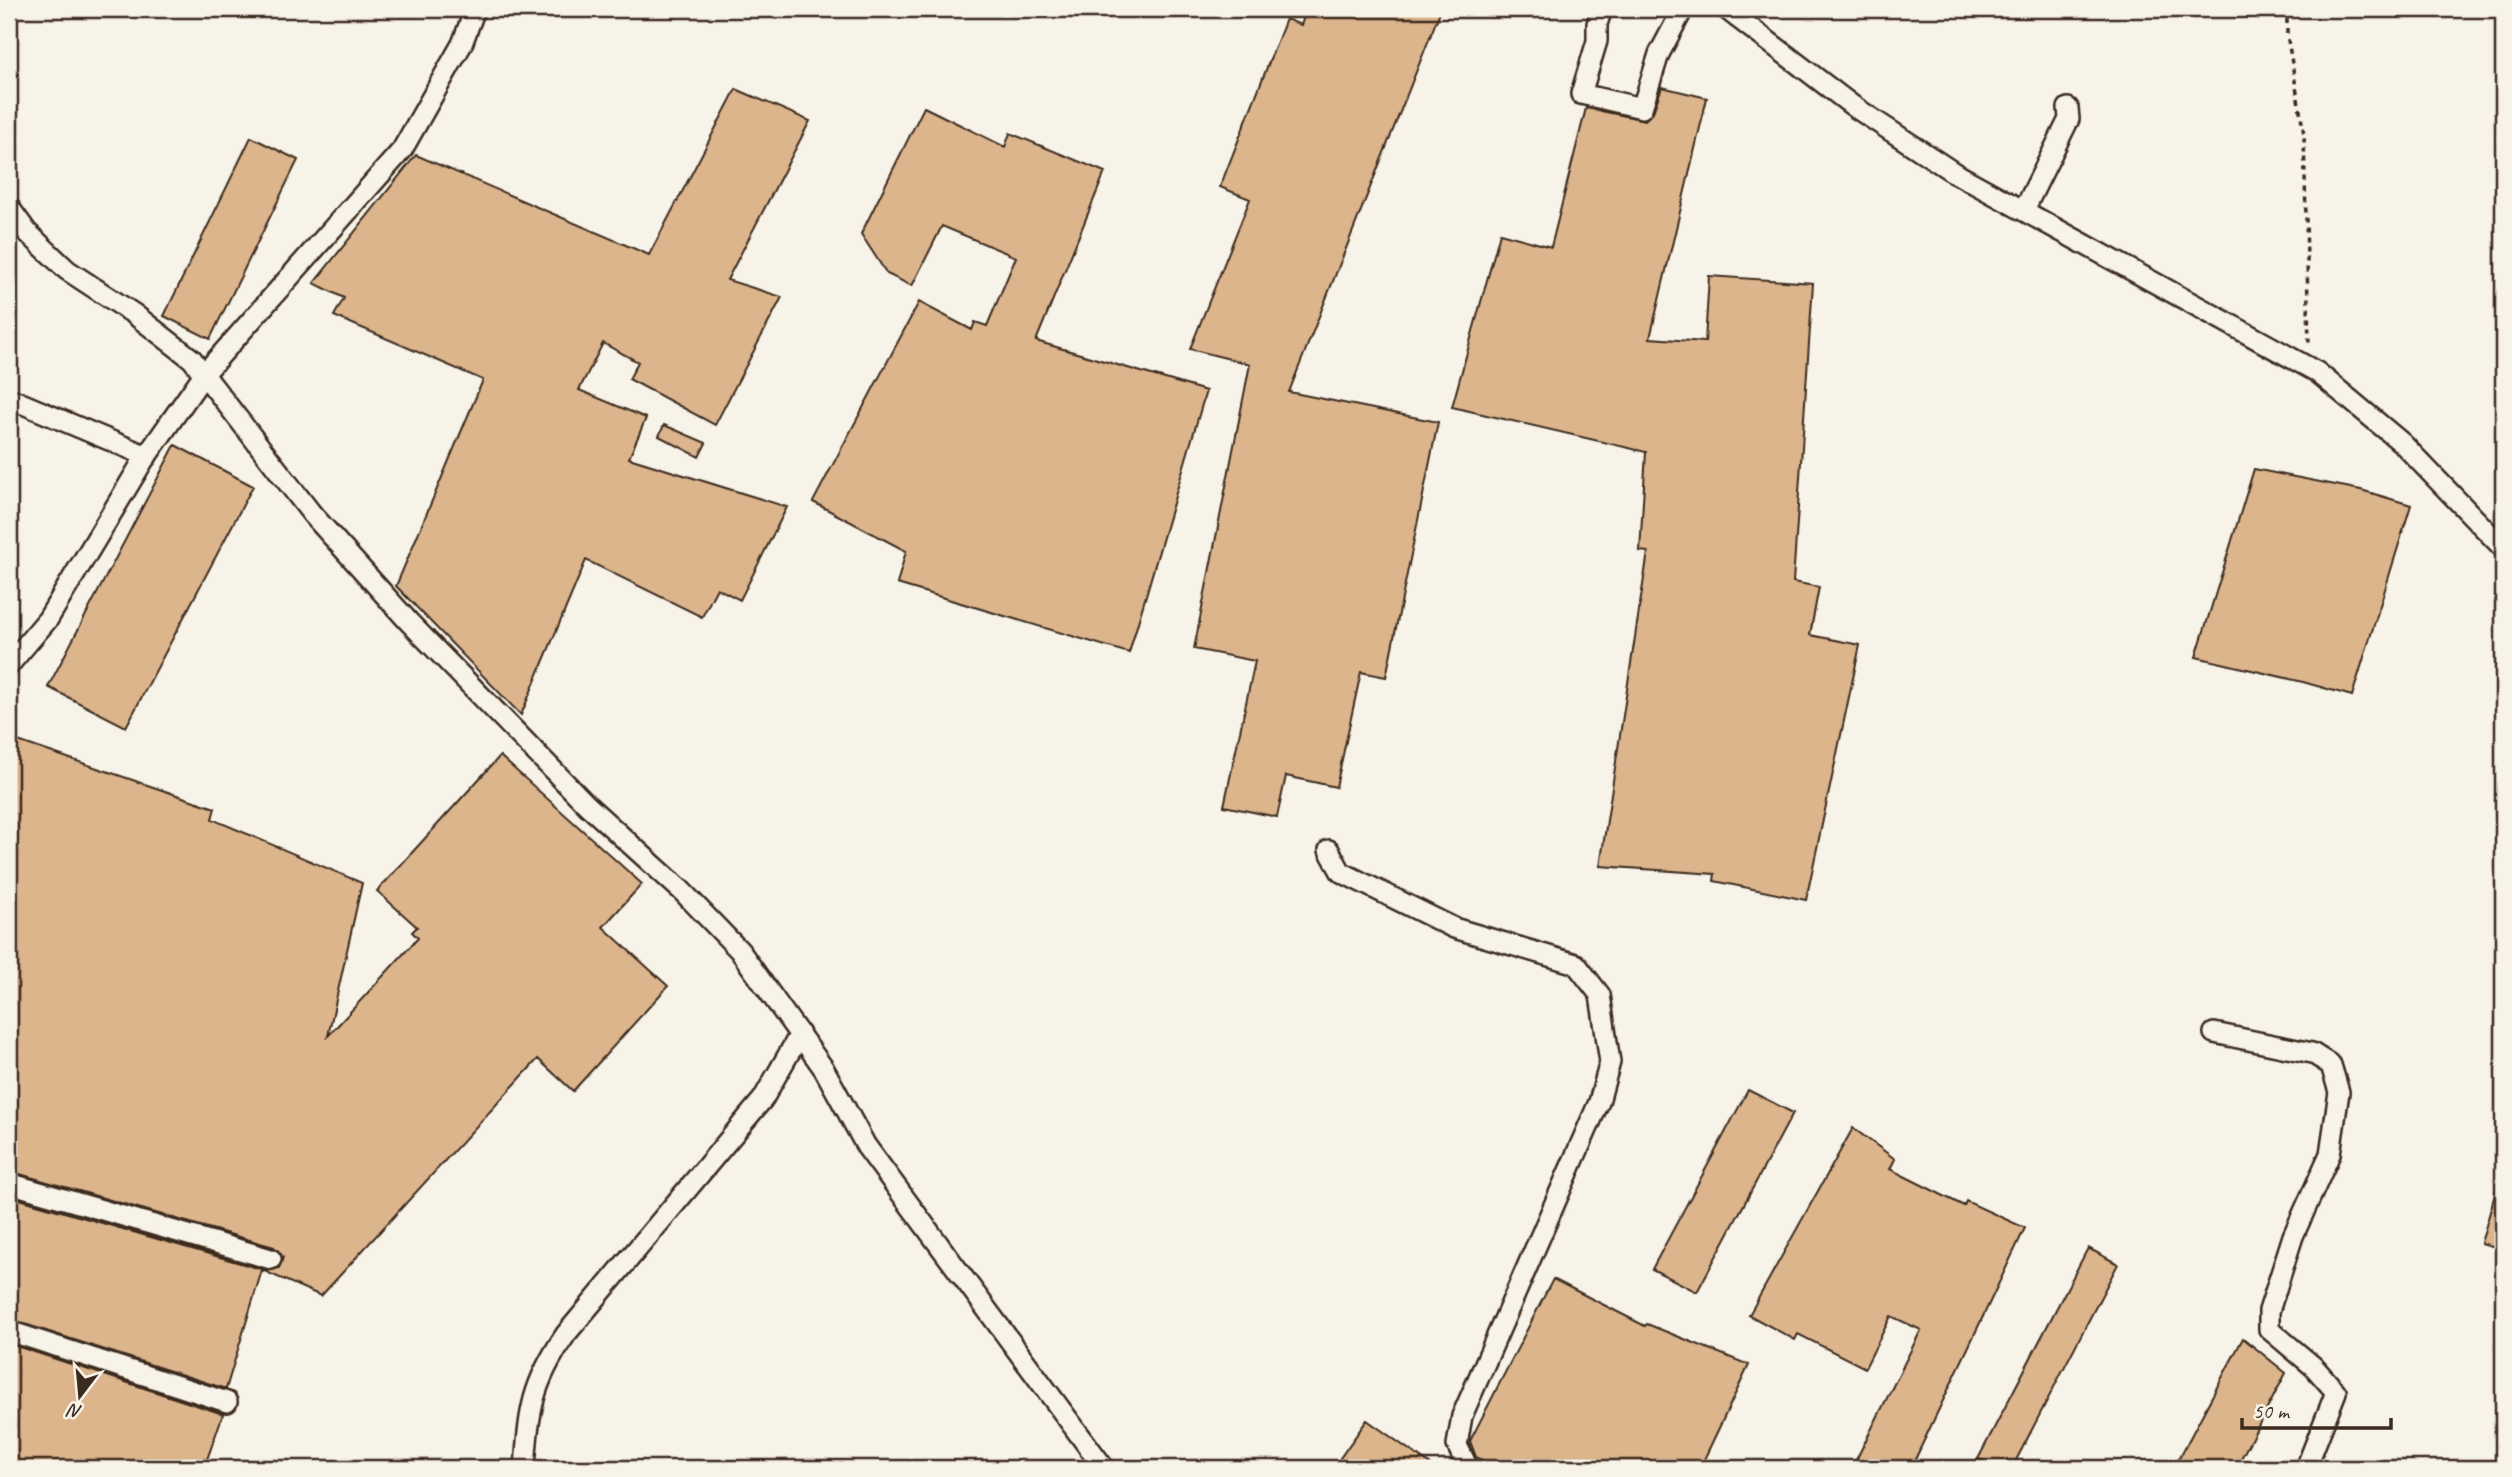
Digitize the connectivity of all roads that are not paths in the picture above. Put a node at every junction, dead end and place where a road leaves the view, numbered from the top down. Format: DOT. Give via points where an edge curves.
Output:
graph roads {
  1 [pos="475,9"];
  2 [pos="1602,9"];
  3 [pos="1684,9"];
  4 [pos="1726,9"];
  5 [pos="2068,108"];
  6 [pos="9,206"];
  7 [pos="2024,210"];
  8 [pos="204,374"];
  9 [pos="9,398"];
  10 [pos="147,456"];
  11 [pos="2503,548"];
  12 [pos="9,665"];
  13 [pos="1329,850"];
  14 [pos="2214,1033"];
  15 [pos="800,1034"];
  16 [pos="9,1183"];
  17 [pos="271,1259"];
  18 [pos="9,1331"];
  19 [pos="227,1402"];
  20 [pos="525,1468"];
  21 [pos="1104,1468"];
  22 [pos="1468,1468"];
  23 [pos="2306,1468"];
  1 -- 8 [label="street" via="462,44 402,150"];
  2 -- 3 [label="street" via="1581,94 1642,108 1660,54"];
  4 -- 7 [label="street" via="1853,106 1953,172"];
  5 -- 7 [label="street" via="2069,118"];
  6 -- 8 [label="street" via="27,232 67,270 134,314 192,359"];
  7 -- 11 [label="street" via="2309,368 2402,443"];
  8 -- 10 [label="street"];
  8 -- 15 [label="street" via="312,513 400,612 587,804 740,951"];
  9 -- 10 [label="street"];
  10 -- 12 [label="street" via="48,620"];
  13 -- 22 [label="street" via="1341,872 1454,928 1576,964 1600,995 1610,1062 1599,1102 1462,1416 1457,1445"];
  14 -- 23 [label="street" via="2312,1053 2331,1065 2339,1092 2330,1154 2293,1236 2269,1311 2269,1329 2336,1392"];
  15 -- 20 [label="street" via="763,1099 547,1362 529,1409"];
  15 -- 21 [label="street" via="866,1146"];
  16 -- 17 [label="street"];
  18 -- 19 [label="street"];
}
